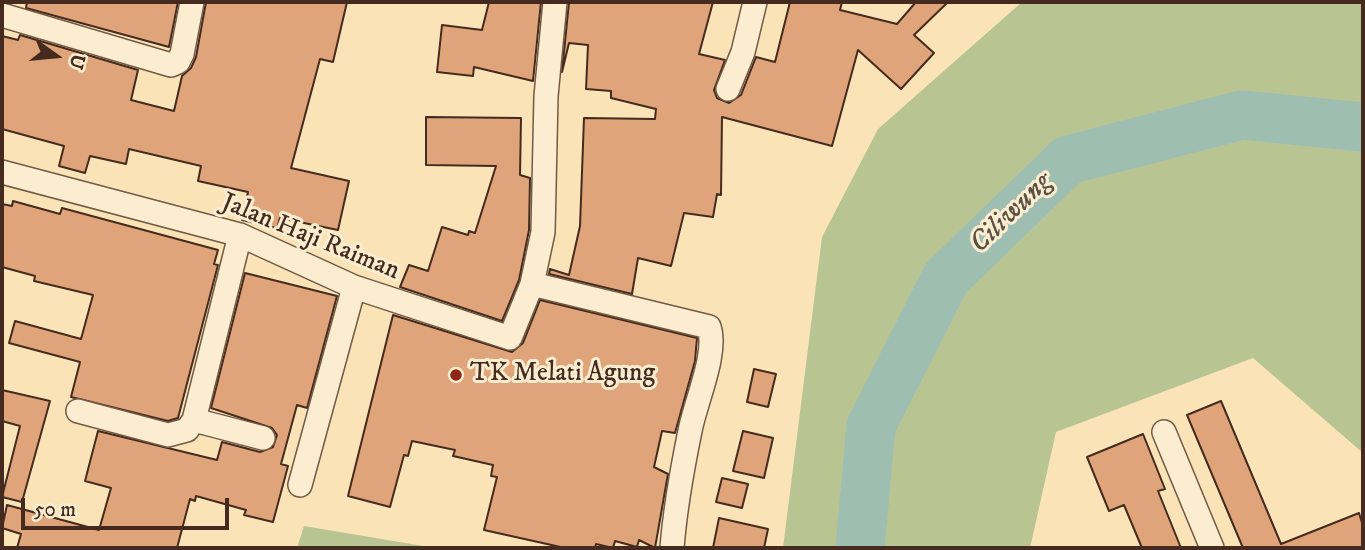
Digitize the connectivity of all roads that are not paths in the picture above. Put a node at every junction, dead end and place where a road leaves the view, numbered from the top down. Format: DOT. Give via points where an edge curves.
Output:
graph roads {
  1 [pos="192,2"];
  2 [pos="555,2"];
  3 [pos="755,2"];
  4 [pos="2,15"];
  5 [pos="728,89"];
  6 [pos="2,172"];
  7 [pos="240,235"];
  8 [pos="532,284"];
  9 [pos="354,287"];
  10 [pos="78,411"];
  11 [pos="194,420"];
  12 [pos="1164,432"];
  13 [pos="263,438"];
  14 [pos="300,485"];
  15 [pos="672,548"];
  16 [pos="1212,548"];
  1 -- 4 [label="street" via="182,54 171,65"];
  2 -- 8 [label="street" via="546,96 543,232"];
  3 -- 5 [label="street"];
  6 -- 7 [label="street, Jalan Haji Raiman"];
  7 -- 9 [label="street, Jalan Haji Raiman"];
  7 -- 11 [label="street"];
  8 -- 9 [label="street, Jalan Haji Raiman" via="513,334 507,338"];
  8 -- 15 [label="street" via="709,327 712,346 690,429"];
  9 -- 14 [label="street"];
  10 -- 11 [label="street" via="168,435 182,434"];
  11 -- 13 [label="street"];
  12 -- 16 [label="street"];
}
